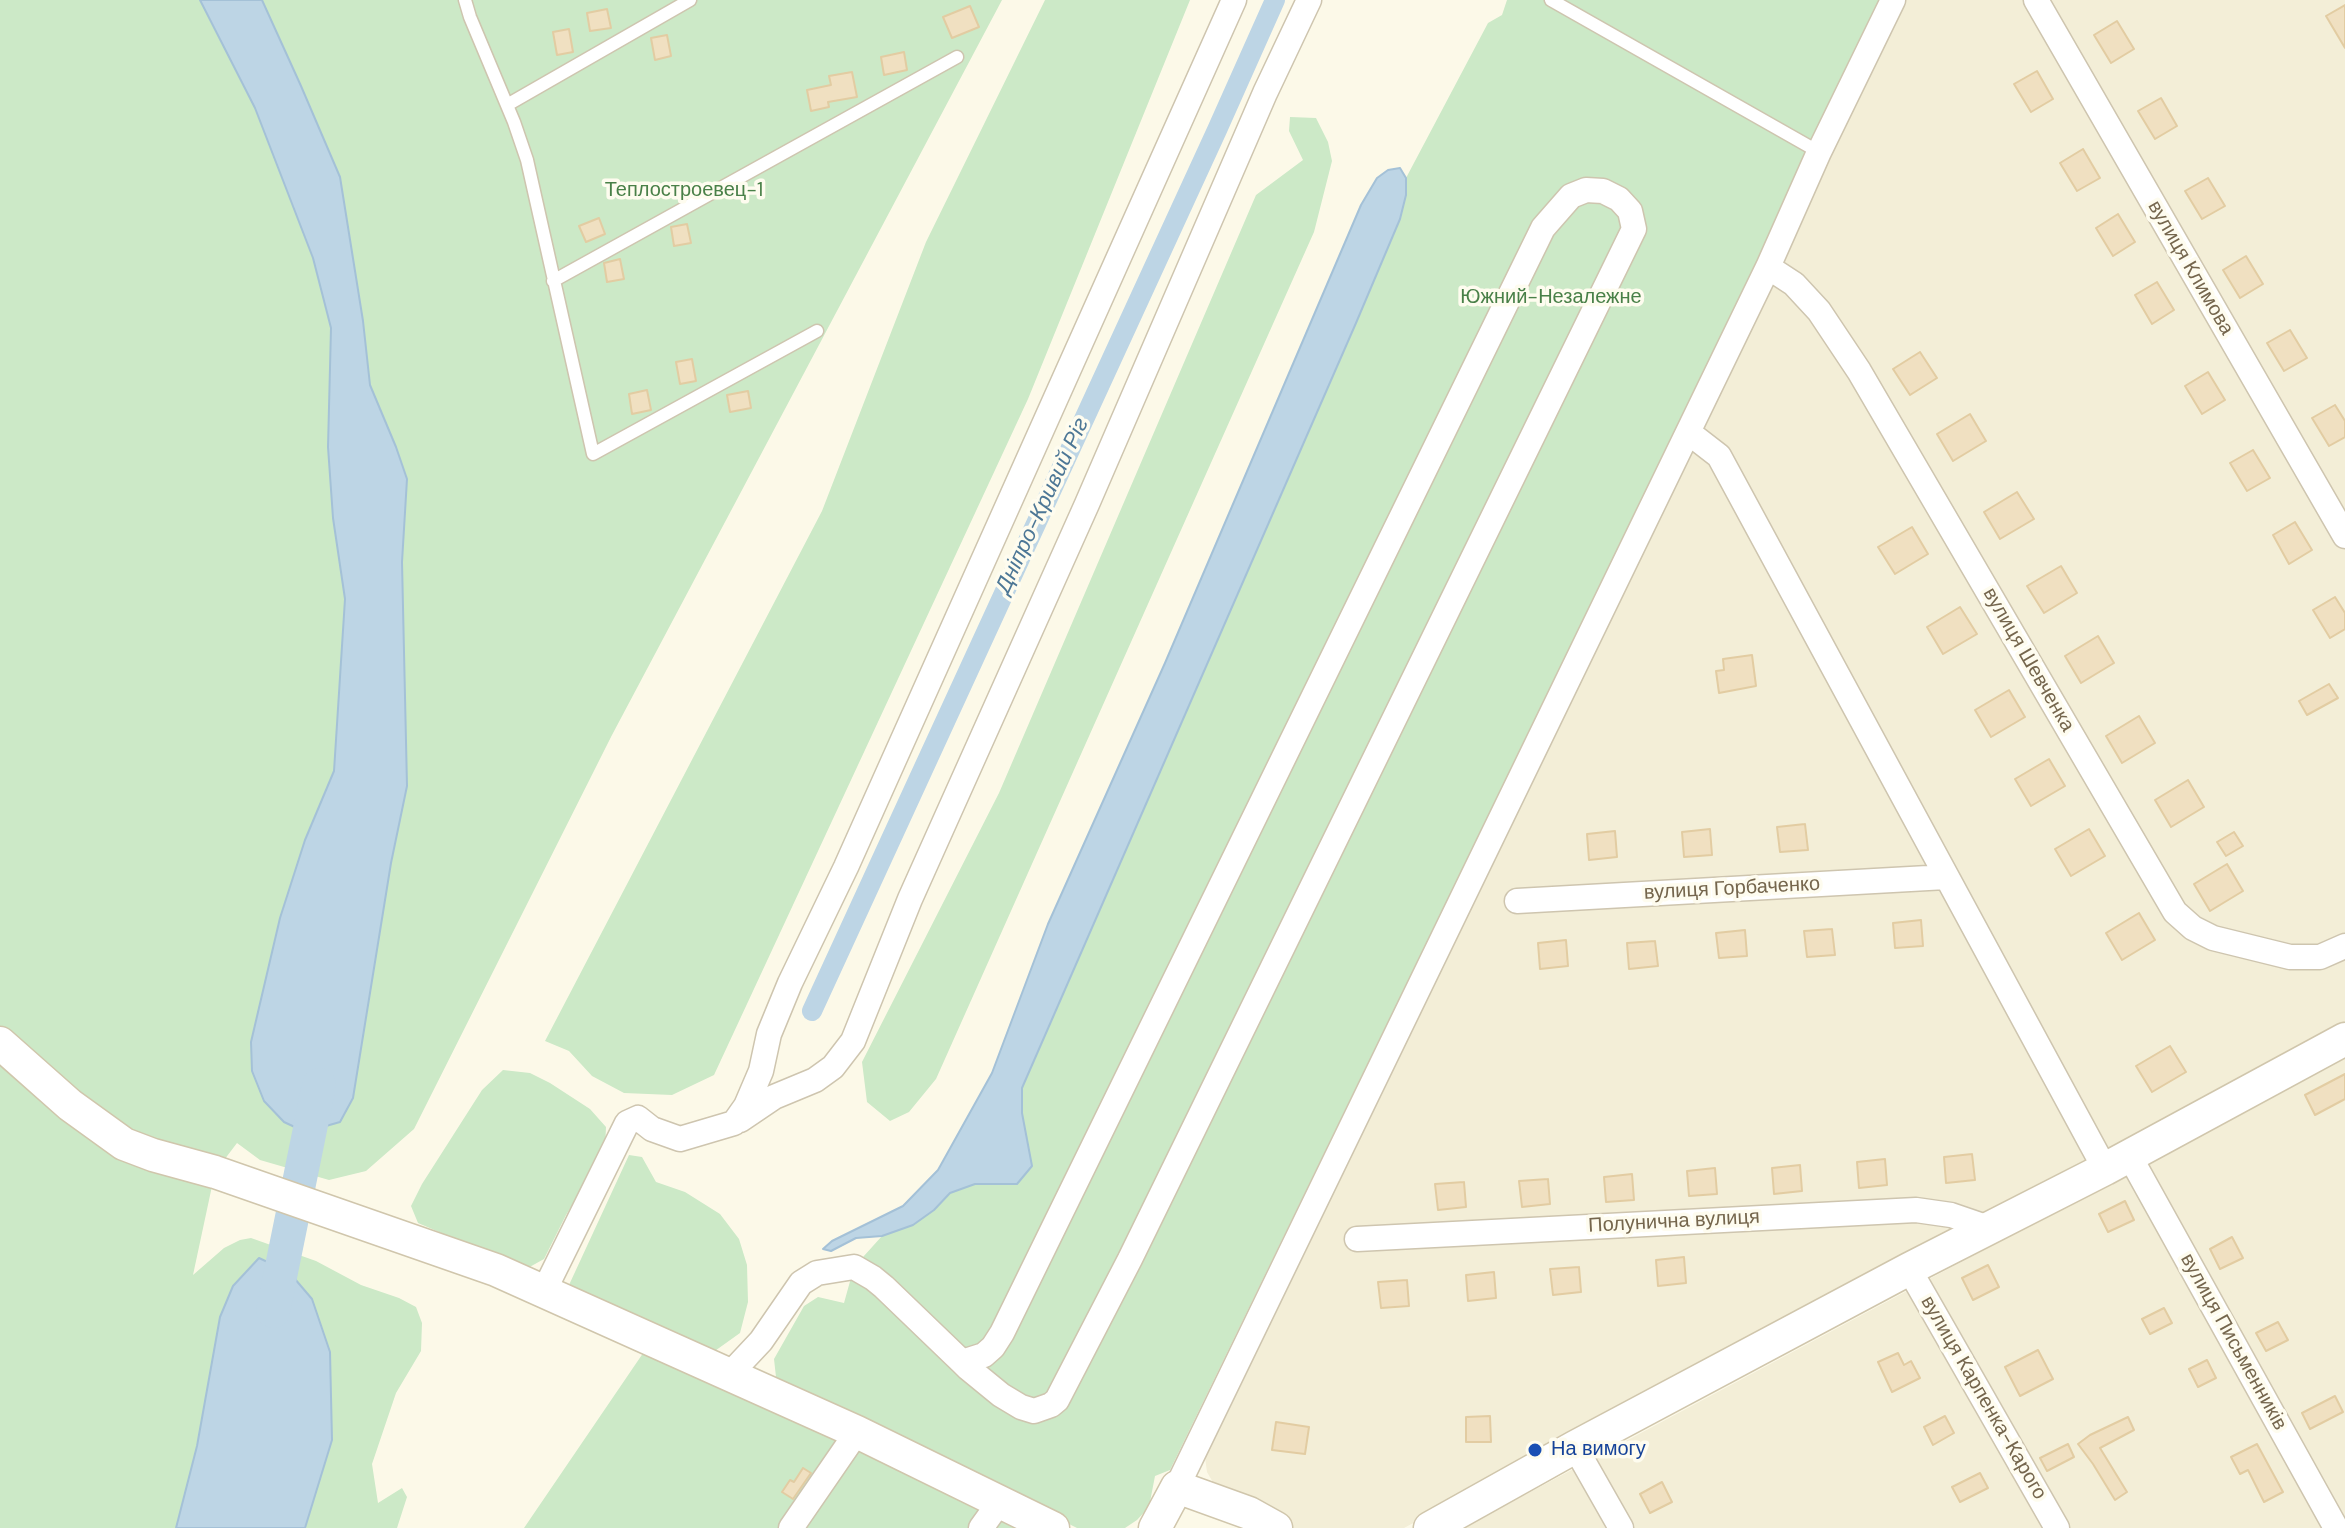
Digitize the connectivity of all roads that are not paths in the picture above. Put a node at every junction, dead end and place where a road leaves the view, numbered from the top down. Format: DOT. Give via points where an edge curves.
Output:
graph roads {
  1 [pos="465,0"];
  2 [pos="690,0"];
  3 [pos="1234,0"];
  4 [pos="1309,0"];
  5 [pos="1551,0"];
  6 [pos="1893,0"];
  7 [pos="2036,0"];
  8 [pos="957,57"];
  9 [pos="507,105"];
  10 [pos="1819,152"];
  11 [pos="1768,267"];
  12 [pos="553,281"];
  13 [pos="817,331"];
  14 [pos="1688,432"];
  15 [pos="2345,536"];
  16 [pos="1946,877"];
  17 [pos="1517,901"];
  18 [pos="2345,946"];
  19 [pos="2345,1039"];
  20 [pos="0,1043"];
  21 [pos="734,1123"];
  22 [pos="2117,1162"];
  23 [pos="1989,1228"];
  24 [pos="1357,1239"];
  25 [pos="1909,1269"];
  26 [pos="544,1291"];
  27 [pos="962,1362"];
  28 [pos="730,1374"];
  29 [pos="857,1432"];
  30 [pos="1575,1447"];
  31 [pos="1177,1487"];
  32 [pos="990,1515"];
  33 [pos="791,1528"];
  34 [pos="1053,1528"];
  35 [pos="1155,1528"];
  36 [pos="1276,1528"];
  37 [pos="1430,1528"];
  38 [pos="1621,1528"];
  39 [pos="2057,1528"];
  40 [pos="2336,1528"];
  1 -- 9 [label="lane"];
  2 -- 9 [label="lane"];
  3 -- 21 [label="street" via="790,983 761,1071"];
  4 -- 21 [label="street" via="910,899 853,1041 815,1080 774,1097"];
  5 -- 10 [label="lane"];
  6 -- 10 [label="street"];
  7 -- 15 [label="street, вулиця Климова"];
  8 -- 12 [label="lane"];
  9 -- 12 [label="lane" via="527,160"];
  10 -- 11 [label="street"];
  11 -- 14 [label="street"];
  11 -- 18 [label="street, вулиця Шевченка" via="1794,284 1819,311 1859,371 2175,912 2213,938 2290,957 2320,957"];
  12 -- 13 [label="lane" via="593,454"];
  14 -- 16 [label="street, вулиця Письменників" via="1719,456"];
  14 -- 31 [label="street"];
  16 -- 17 [label="street, вулиця Горбаченко"];
  16 -- 22 [label="street, вулиця Письменників"];
  19 -- 22 [label="street"];
  20 -- 26 [label="street" via="124,1144 354,1219"];
  21 -- 26 [label="street" via="680,1139 638,1118 627,1123"];
  22 -- 23 [label="street"];
  22 -- 40 [label="street, вулиця Письменників"];
  23 -- 24 [label="street, Полунична вулиця" via="1916,1210"];
  23 -- 25 [label="street"];
  25 -- 30 [label="street"];
  25 -- 39 [label="street, вулиця Карпенка-Карого"];
  26 -- 28 [label="street"];
  27 -- 27 [label="street" via="984,1355 1002,1333 1543,228 1571,196 1586,190 1619,199 1630,211 1634,229 1057,1400 1034,1411 1021,1407"];
  27 -- 28 [label="street" via="873,1278 854,1267 817,1273 801,1283 761,1341"];
  28 -- 29 [label="street"];
  29 -- 32 [label="street"];
  29 -- 33 [label="street"];
  30 -- 37 [label="street"];
  30 -- 38 [label="street"];
  31 -- 35 [label="street"];
  31 -- 36 [label="street"];
  32 -- 34 [label="street"];
}
